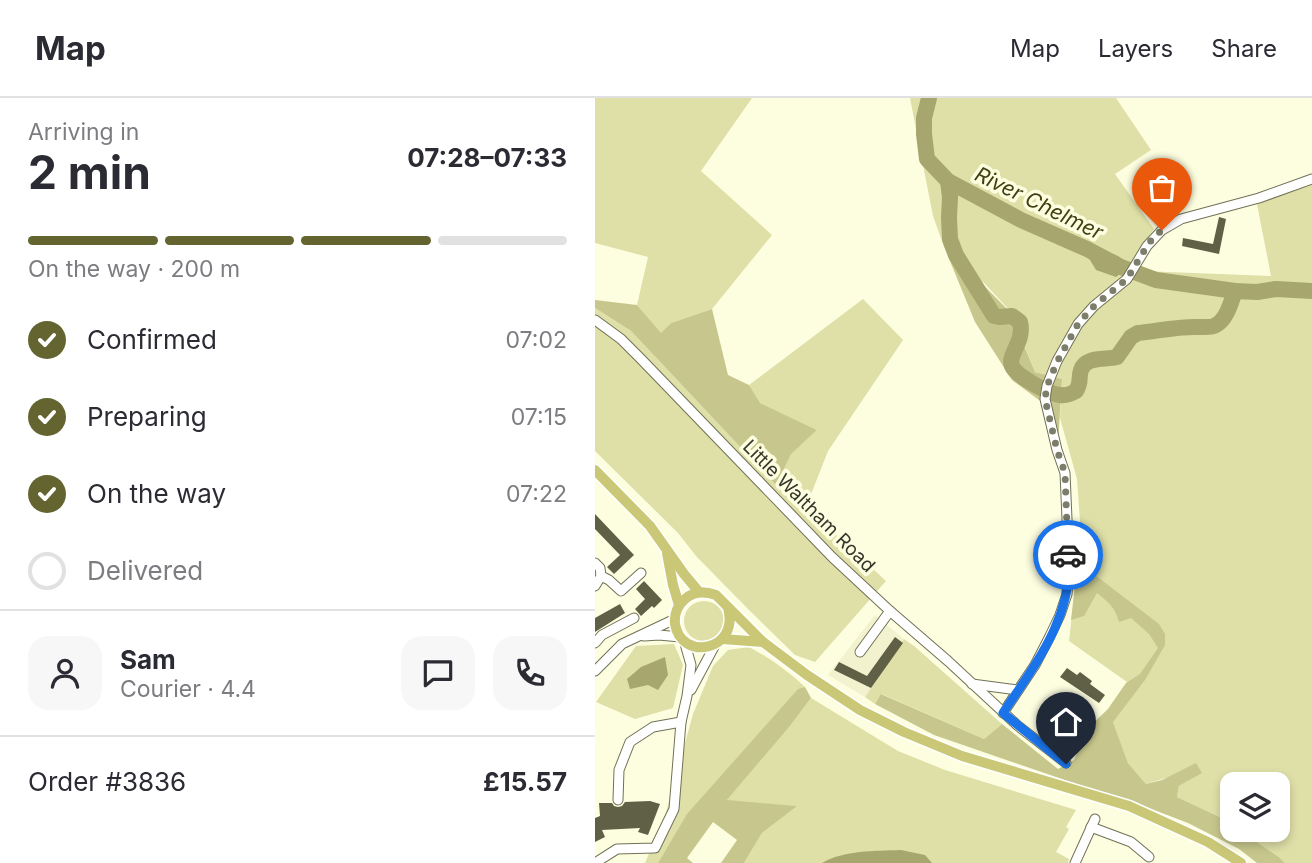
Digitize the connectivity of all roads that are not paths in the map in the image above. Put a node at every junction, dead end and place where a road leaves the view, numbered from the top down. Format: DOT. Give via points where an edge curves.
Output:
graph roads {
  1 [pos="1312,179"];
  2 [pos="595,320"];
  3 [pos="595,470"];
  4 [pos="667,551"];
  5 [pos="595,564"];
  6 [pos="641,573"];
  7 [pos="601,576"];
  8 [pos="595,586"];
  9 [pos="699,592"];
  10 [pos="679,605"];
  11 [pos="728,608"];
  12 [pos="890,611"];
  13 [pos="634,618"];
  14 [pos="675,619"];
  15 [pos="639,636"];
  16 [pos="682,639"];
  17 [pos="718,642"];
  18 [pos="763,642"];
  19 [pos="595,643"];
  20 [pos="860,652"];
  21 [pos="595,671"];
  22 [pos="972,684"];
  23 [pos="1018,690"];
  24 [pos="687,696"];
  25 [pos="1003,713"];
  26 [pos="681,722"];
  27 [pos="1066,764"];
  28 [pos="618,800"];
  29 [pos="1149,857"];
  30 [pos="595,863"];
  31 [pos="1075,863"];
  32 [pos="1241,863"];
  1 -- 23 [label="street" via="1181,219 1162,230 1127,279 1078,324 1057,362 1045,399 1065,473 1067,594 1035,665"];
  2 -- 12 [label="street, Little Waltham Road" via="641,359"];
  3 -- 4 [label="main road" via="650,526"];
  4 -- 9 [label="main road"];
  4 -- 10 [label="main road"];
  5 -- 7 [label="street"];
  6 -- 7 [label="street" via="621,592"];
  7 -- 8 [label="street"];
  9 -- 10 [label="main road"];
  9 -- 11 [label="main road" via="716,596"];
  10 -- 14 [label="main road"];
  11 -- 17 [label="main road" via="730,624"];
  11 -- 18 [label="main road"];
  12 -- 20 [label="street"];
  12 -- 22 [label="street, Little Waltham Road"];
  13 -- 19 [label="street"];
  14 -- 15 [label="street"];
  14 -- 16 [label="main road"];
  15 -- 16 [label="street"];
  15 -- 21 [label="street" via="621,644"];
  16 -- 17 [label="main road" via="704,648"];
  16 -- 24 [label="street" via="691,665"];
  17 -- 18 [label="main road"];
  17 -- 24 [label="street"];
  18 -- 32 [label="main road" via="835,695 904,732 962,755 1129,806 1208,842"];
  22 -- 23 [label="street"];
  22 -- 25 [label="street, Little Waltham Road"];
  23 -- 25 [label="street"];
  24 -- 26 [label="street"];
  25 -- 27 [label="street, Little Waltham Road"];
  26 -- 28 [label="street" via="653,727 630,742 619,770"];
  26 -- 30 [label="street" via="674,809 655,848 617,849"];
  29 -- 31 [label="street" via="1093,823"];
}
